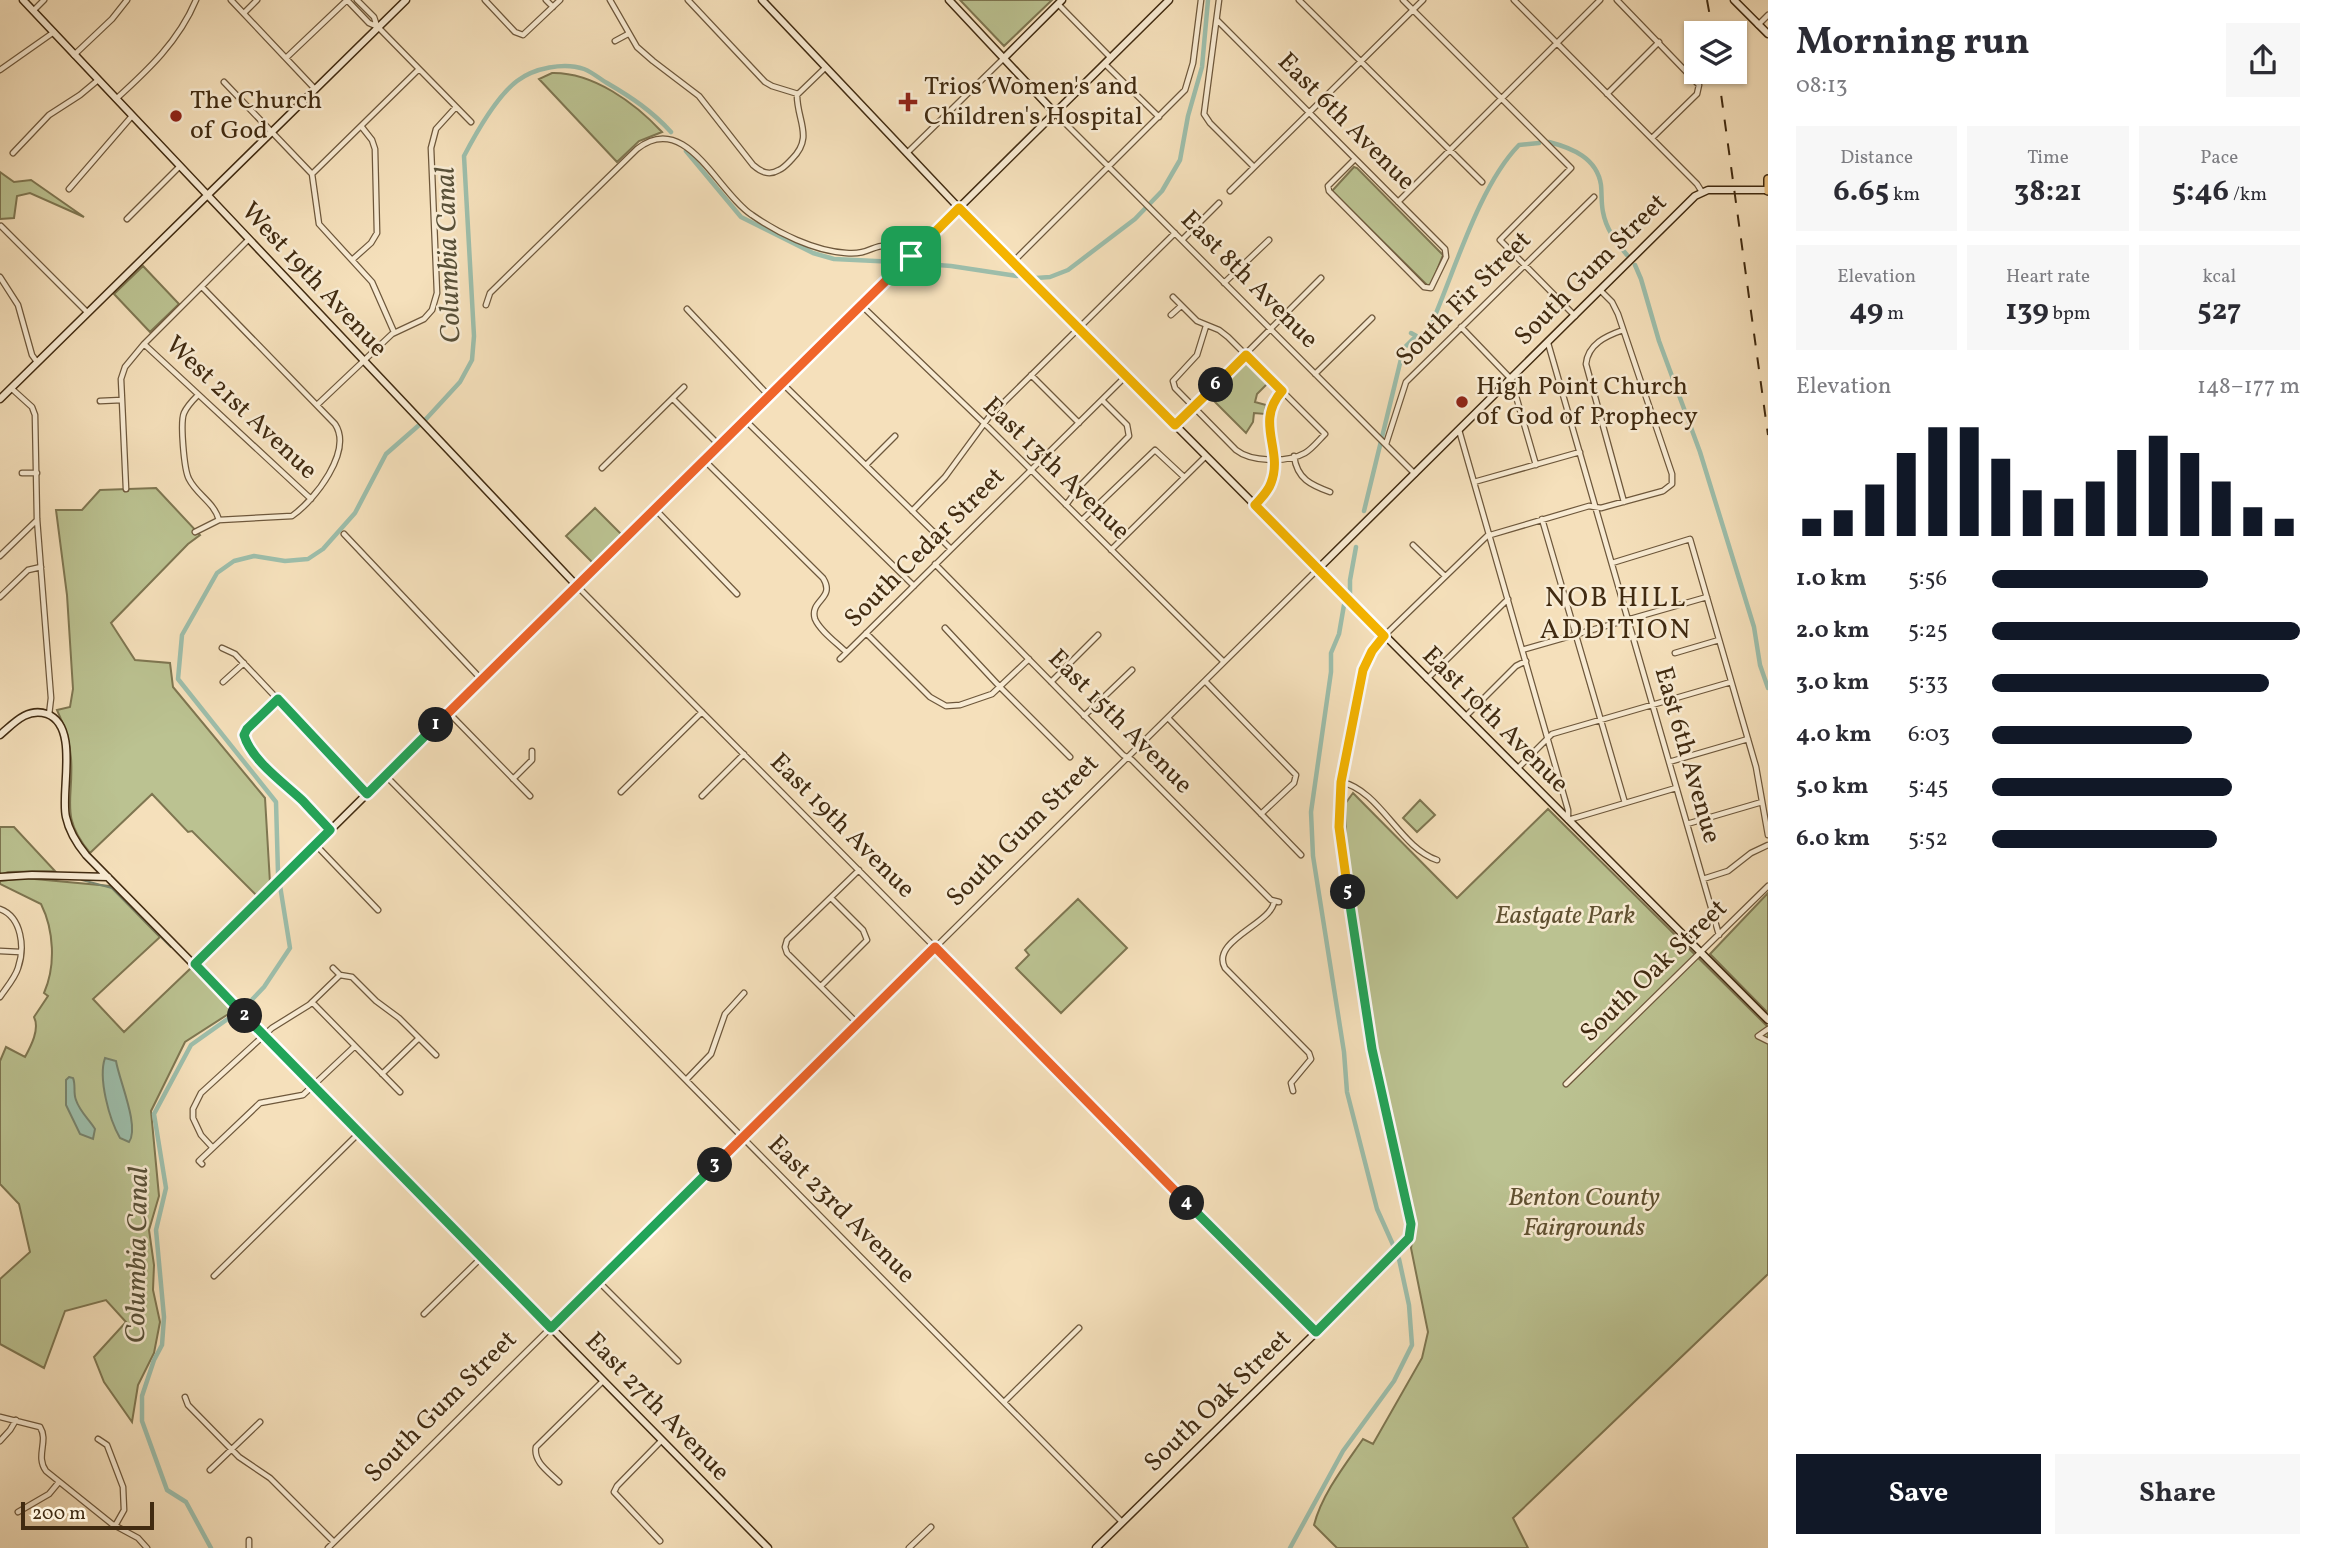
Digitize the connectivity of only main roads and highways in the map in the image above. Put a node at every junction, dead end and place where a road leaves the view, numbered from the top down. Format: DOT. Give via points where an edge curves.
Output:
graph roads {
  1 [pos="23,0"];
  2 [pos="405,0"];
  3 [pos="762,0"];
  4 [pos="949,0"];
  5 [pos="1170,0"];
  6 [pos="1734,0"];
  7 [pos="1060,2"];
  8 [pos="1768,34"];
  9 [pos="1004,58"];
  10 [pos="1055,113"];
  11 [pos="1768,179"];
  12 [pos="1768,190"];
  13 [pos="208,195"];
  14 [pos="959,208"];
  15 [pos="0,399"];
  16 [pos="1318,569"];
  17 [pos="577,586"];
  18 [pos="1384,636"];
  19 [pos="0,735"];
  20 [pos="0,877"];
  21 [pos="108,877"];
  22 [pos="195,964"];
  23 [pos="1768,1020"];
  24 [pos="768,1548"];
  25 [pos="1096,1548"];
  1 -- 13 [label="main road, West 19th Avenue"];
  2 -- 13 [label="main road"];
  3 -- 14 [label="main road, East 10th Avenue"];
  4 -- 9 [label="main road"];
  5 -- 10 [label="main road"];
  6 -- 8 [label="main road"];
  7 -- 9 [label="main road"];
  9 -- 10 [label="main road"];
  10 -- 14 [label="main road"];
  11 -- 12 [label="main road, South Gum Street"];
  12 -- 16 [label="main road, South Gum Street" via="1695,196"];
  13 -- 15 [label="main road"];
  13 -- 17 [label="main road, West 19th Avenue"];
  14 -- 16 [label="main road, East 10th Avenue"];
  14 -- 17 [label="main road"];
  16 -- 18 [label="main road, East 10th Avenue"];
  17 -- 22 [label="main road"];
  18 -- 23 [label="main road, East 10th Avenue"];
  18 -- 25 [label="main road, South Oak Street" via="1363,670 1341,782 1340,842 1368,1024 1411,1229 1409,1238"];
  19 -- 21 [label="main road, East 27th Avenue" via="24,715 39,712 50,715 59,726 66,749 68,825 82,849"];
  20 -- 21 [label="main road"];
  21 -- 22 [label="main road, East 27th Avenue"];
  22 -- 24 [label="main road, East 27th Avenue"];
}
